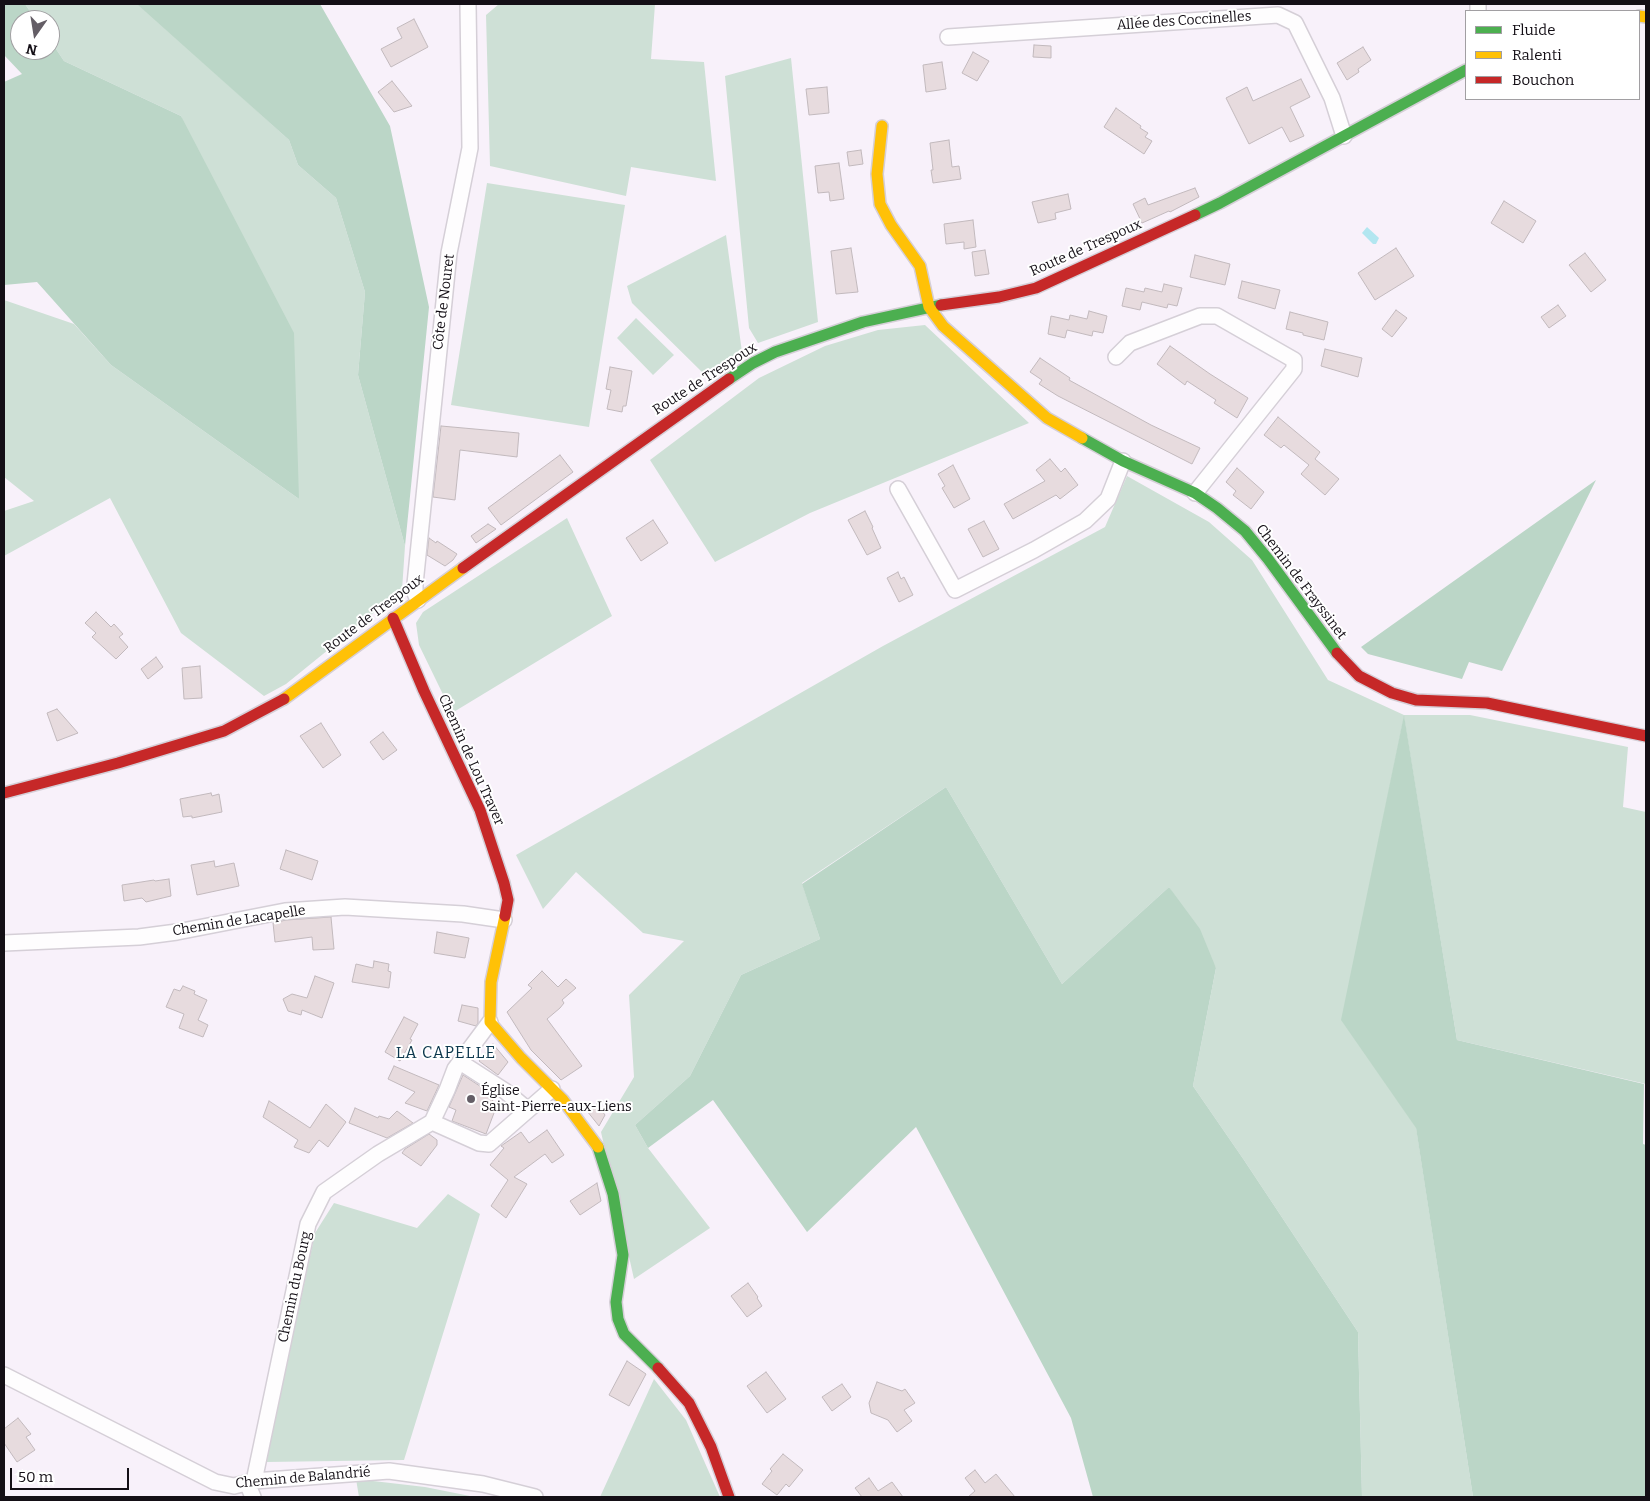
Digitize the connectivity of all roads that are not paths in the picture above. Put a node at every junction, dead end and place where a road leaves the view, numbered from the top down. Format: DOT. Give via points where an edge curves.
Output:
graph roads {
  1 [pos="468,4"];
  2 [pos="948,37"];
  3 [pos="1465,71"];
  4 [pos="882,126"];
  5 [pos="1344,136"];
  6 [pos="929,307"];
  7 [pos="1116,357"];
  8 [pos="1123,461"];
  9 [pos="898,489"];
  10 [pos="1195,493"];
  11 [pos="418,600"];
  12 [pos="393,618"];
  13 [pos="1646,736"];
  14 [pos="4,793"];
  15 [pos="504,920"];
  16 [pos="4,943"];
  17 [pos="490,1022"];
  18 [pos="460,1062"];
  19 [pos="552,1089"];
  20 [pos="528,1110"];
  21 [pos="432,1122"];
  22 [pos="4,1375"];
  23 [pos="250,1482"];
  24 [pos="253,1497"];
  25 [pos="536,1497"];
  26 [pos="729,1497"];
  1 -- 11 [label="street, Côte de Nouret" via="470,148 448,262 415,584"];
  2 -- 5 [label="street, Allée des Coccinelles" via="1278,15 1296,23 1332,98"];
  3 -- 5 [label="street, Route de Trespoux"];
  4 -- 6 [label="street" via="877,174 880,204 920,266"];
  5 -- 6 [label="street, Route de Trespoux" via="1220,203 1036,288"];
  6 -- 8 [label="street, Chemin de Frayssinet" via="943,326 1046,418"];
  6 -- 11 [label="street, Route de Trespoux" via="863,322 775,352 753,363"];
  7 -- 10 [label="street" via="1130,343 1200,316 1217,316 1294,360 1294,369"];
  8 -- 9 [label="street" via="1108,499 1085,521 955,590"];
  8 -- 10 [label="street, Chemin de Frayssinet"];
  10 -- 13 [label="street, Chemin de Frayssinet" via="1245,531 1337,653 1359,676 1392,693 1416,700 1487,702"];
  11 -- 12 [label="street, Route de Trespoux"];
  12 -- 14 [label="street, Route de Trespoux" via="290,696 224,731"];
  12 -- 15 [label="street, Chemin de Lou Traver" via="480,810 508,900"];
  15 -- 16 [label="street, Chemin de Lacapelle" via="463,914 346,907 285,912 139,937"];
  15 -- 17 [label="street, Chemin de Lou Traver" via="491,982"];
  17 -- 18 [label="street"];
  17 -- 19 [label="street"];
  18 -- 20 [label="street"];
  18 -- 21 [label="street"];
  19 -- 20 [label="street"];
  19 -- 26 [label="street" via="598,1145 613,1194 623,1255 616,1302 624,1334 689,1403"];
  20 -- 21 [label="street" via="489,1144 479,1143"];
  21 -- 23 [label="street, Chemin du Bourg" via="378,1154 324,1192 308,1224"];
  22 -- 23 [label="street, Chemin de Balandrié" via="215,1482 234,1486"];
  23 -- 24 [label="street"];
  23 -- 25 [label="street, Chemin de Balandrié" via="389,1471 483,1484"];
}
